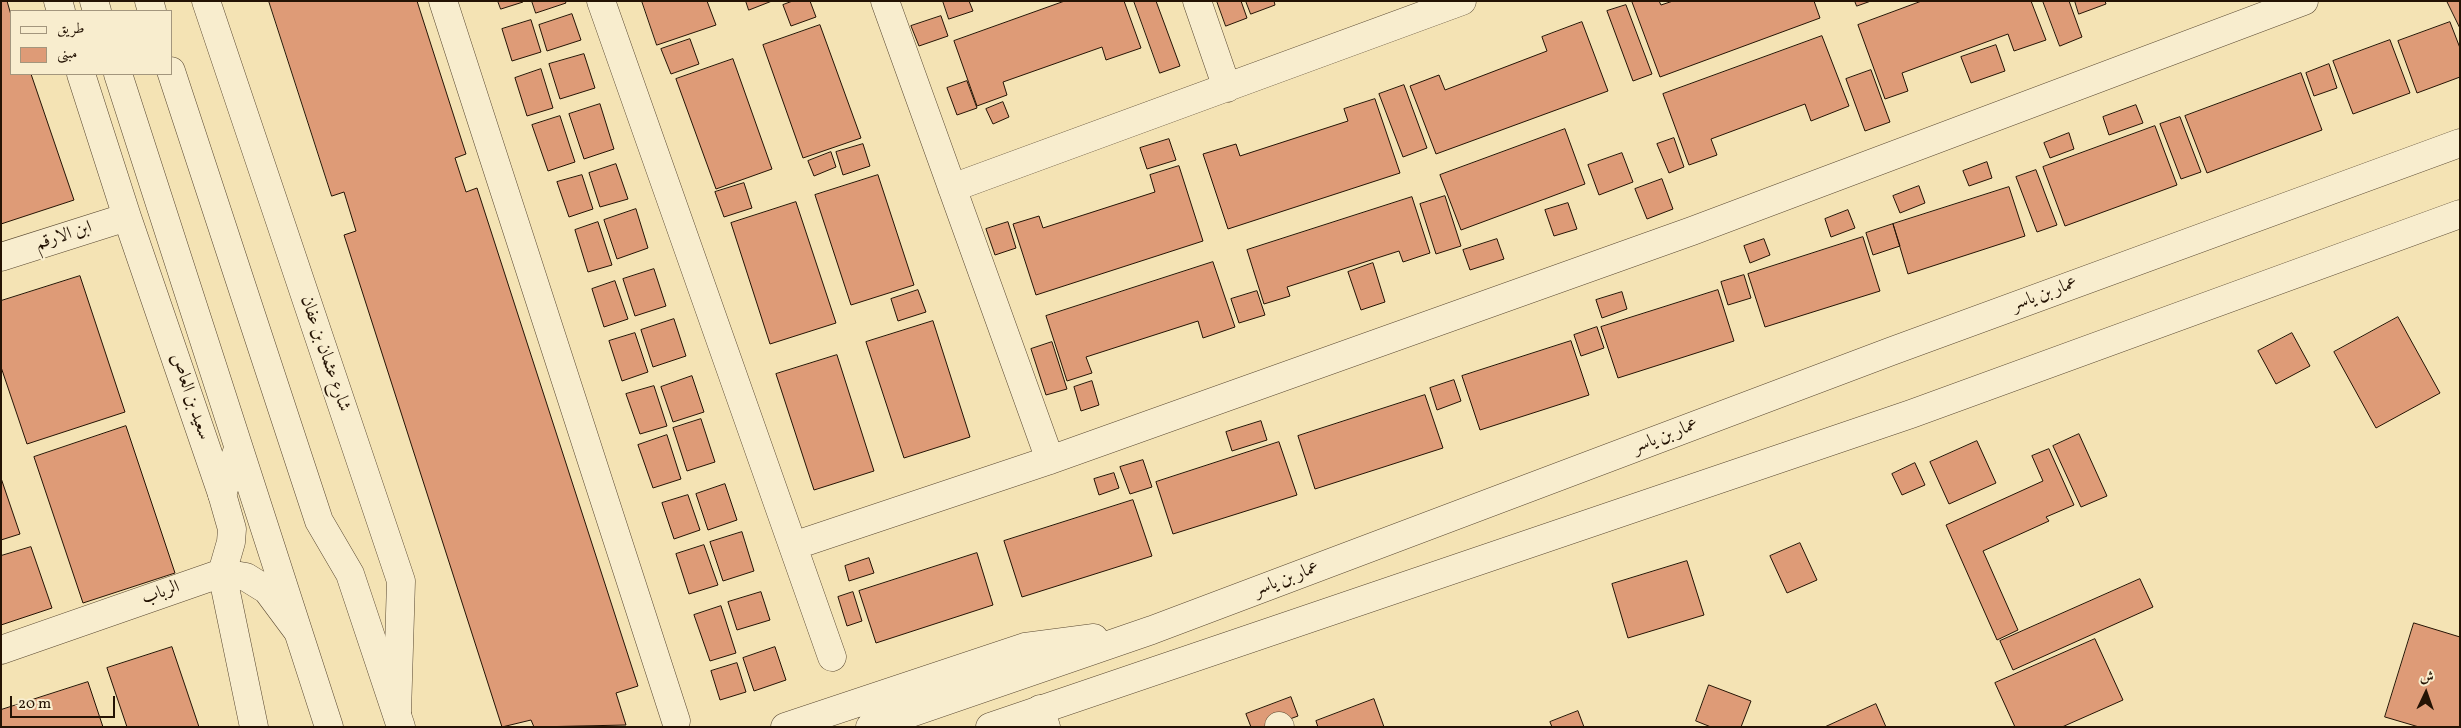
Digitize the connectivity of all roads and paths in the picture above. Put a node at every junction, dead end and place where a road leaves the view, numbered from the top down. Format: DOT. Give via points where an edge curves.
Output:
graph roads {
  1 [pos="206,1"];
  2 [pos="443,1"];
  3 [pos="601,1"];
  4 [pos="886,1"];
  5 [pos="1197,1"];
  6 [pos="1462,1"];
  7 [pos="2304,1"];
  8 [pos="172,74"];
  9 [pos="81,75"];
  10 [pos="118,75"];
  11 [pos="1227,88"];
  12 [pos="2460,143"];
  13 [pos="952,188"];
  14 [pos="2460,214"];
  15 [pos="127,217"];
  16 [pos="1,257"];
  17 [pos="238,449"];
  18 [pos="1050,460"];
  19 [pos="222,494"];
  20 [pos="793,546"];
  21 [pos="222,573"];
  22 [pos="1152,630"];
  23 [pos="301,635"];
  24 [pos="1,650"];
  25 [pos="832,657"];
  26 [pos="1043,718"];
  27 [pos="399,721"];
  28 [pos="676,721"];
  29 [pos="254,727"];
  30 [pos="329,727"];
  31 [pos="785,727"];
  32 [pos="870,727"];
  33 [pos="990,727"];
  1 -- 27 [label="street, شارع عثمان بن عفان" via="401,581"];
  2 -- 28 [label="street"];
  3 -- 20 [label="street"];
  4 -- 13 [label="street"];
  5 -- 11 [label="street"];
  6 -- 11 [label="street"];
  7 -- 18 [label="street" via="1692,231"];
  8 -- 27 [label="street, شارع عثمان بن عفان" via="319,521 350,574"];
  9 -- 15 [label="street, سعيد بن العاص"];
  10 -- 17 [label="street"];
  11 -- 13 [label="street"];
  12 -- 22 [label="street, عمار بن ياسر" via="1892,351"];
  13 -- 18 [label="street"];
  14 -- 26 [label="street" via="1911,414"];
  15 -- 16 [label="street, ابن الارقم"];
  15 -- 19 [label="street, سعيد بن العاص"];
  17 -- 19 [label="street"];
  17 -- 23 [label="street"];
  18 -- 20 [label="street"];
  19 -- 21 [label="street, سعيد بن العاص" via="232,529 232,542"];
  20 -- 25 [label="street"];
  21 -- 23 [label="street, الرباب" via="246,576 267,590"];
  21 -- 24 [label="street, الرباب"];
  21 -- 29 [label="street, سعيد بن العاص"];
  22 -- 31 [label="street" via="1025,647"];
  22 -- 32 [label="street, عمار بن ياسر"];
  23 -- 30 [label="street"];
  26 -- 33 [label="street"];
}
